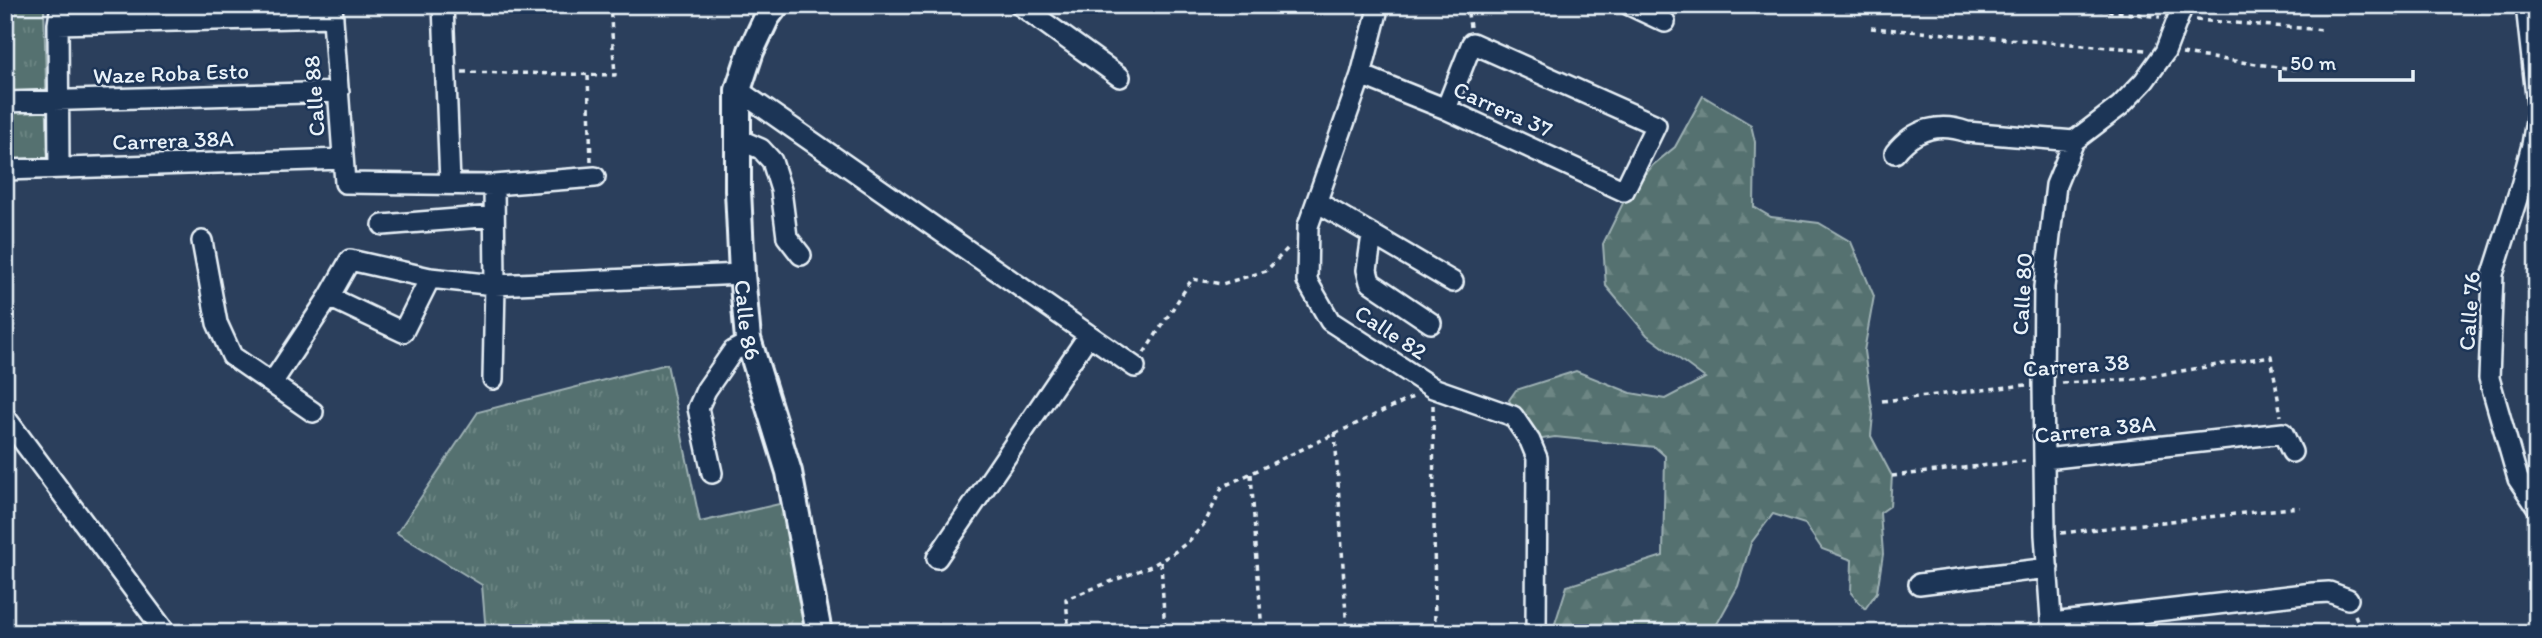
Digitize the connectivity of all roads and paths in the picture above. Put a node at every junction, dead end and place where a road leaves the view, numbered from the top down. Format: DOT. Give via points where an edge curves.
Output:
graph roads {
  1 [pos="443,5"];
  2 [pos="610,5"];
  3 [pos="776,5"];
  4 [pos="1020,5"];
  5 [pos="1379,5"];
  6 [pos="1629,5"];
  7 [pos="2058,5"];
  8 [pos="2526,5"];
  9 [pos="333,11"];
  10 [pos="2180,12"];
  11 [pos="59,15"];
  12 [pos="1665,22"];
  13 [pos="1871,28"];
  14 [pos="2325,30"];
  15 [pos="2165,52"];
  16 [pos="2301,69"];
  17 [pos="445,72"];
  18 [pos="1361,75"];
  19 [pos="589,76"];
  20 [pos="1121,77"];
  21 [pos="738,90"];
  22 [pos="339,92"];
  23 [pos="58,101"];
  24 [pos="5,102"];
  25 [pos="2537,105"];
  26 [pos="1446,109"];
  27 [pos="2537,114"];
  28 [pos="738,139"];
  29 [pos="2074,141"];
  30 [pos="1895,153"];
  31 [pos="343,159"];
  32 [pos="59,168"];
  33 [pos="5,170"];
  34 [pos="593,177"];
  35 [pos="450,183"];
  36 [pos="494,185"];
  37 [pos="2529,186"];
  38 [pos="1317,202"];
  39 [pos="494,216"];
  40 [pos="383,225"];
  41 [pos="1308,226"];
  42 [pos="1372,235"];
  43 [pos="202,241"];
  44 [pos="801,255"];
  45 [pos="742,274"];
  46 [pos="430,278"];
  47 [pos="1453,282"];
  48 [pos="495,285"];
  49 [pos="329,297"];
  50 [pos="1430,323"];
  51 [pos="1088,336"];
  52 [pos="750,342"];
  53 [pos="1135,367"];
  54 [pos="493,379"];
  55 [pos="272,383"];
  56 [pos="2043,384"];
  57 [pos="1433,388"];
  58 [pos="1882,401"];
  59 [pos="313,412"];
  60 [pos="5,417"];
  61 [pos="1335,432"];
  62 [pos="2283,433"];
  63 [pos="2292,452"];
  64 [pos="2045,459"];
  65 [pos="712,473"];
  66 [pos="1251,473"];
  67 [pos="1892,476"];
  68 [pos="2301,507"];
  69 [pos="2537,507"];
  70 [pos="2045,535"];
  71 [pos="937,558"];
  72 [pos="1161,561"];
  73 [pos="2048,568"];
  74 [pos="1919,584"];
  75 [pos="2348,598"];
  76 [pos="2052,628"];
  77 [pos="166,633"];
  78 [pos="819,633"];
  79 [pos="1069,633"];
  80 [pos="1165,633"];
  81 [pos="1262,633"];
  82 [pos="1348,633"];
  83 [pos="1435,633"];
  84 [pos="1536,633"];
  1 -- 17 [label="street"];
  2 -- 19 [label="path" via="615,75"];
  3 -- 21 [label="main road, Calle 86" via="751,51"];
  4 -- 20 [label="street"];
  5 -- 18 [label="street, Calle 82"];
  6 -- 12 [label="street"];
  7 -- 10 [label="path"];
  8 -- 25 [label="street"];
  9 -- 11 [label="street"];
  9 -- 22 [label="street, Calle 88"];
  10 -- 14 [label="path"];
  10 -- 15 [label="street"];
  11 -- 23 [label="street"];
  13 -- 15 [label="path"];
  15 -- 16 [label="path"];
  15 -- 29 [label="street" via="2120,106"];
  17 -- 19 [label="path"];
  17 -- 35 [label="street"];
  18 -- 26 [label="street, Carrera 37"];
  18 -- 38 [label="street, Calle 82"];
  19 -- 34 [label="path"];
  21 -- 28 [label="main road, Calle 86"];
  21 -- 51 [label="street"];
  22 -- 23 [label="street, Waze Roba Esto"];
  22 -- 31 [label="street, Calle 88"];
  23 -- 24 [label="street, Waze Roba Esto"];
  23 -- 32 [label="street"];
  26 -- 26 [label="street, Carrera 37" via="1624,191 1656,125 1472,43"];
  27 -- 37 [label="street, Calle 76"];
  28 -- 44 [label="street" via="761,149 772,161 787,237"];
  28 -- 45 [label="main road, Calle 86"];
  29 -- 30 [label="street" via="1935,126 1904,142"];
  29 -- 56 [label="street, Calle 80" via="2056,185 2044,288"];
  31 -- 32 [label="street, Carrera 38A"];
  31 -- 35 [label="street, Calle 88" via="345,183"];
  32 -- 33 [label="street, Carrera 38A"];
  34 -- 36 [label="street"];
  35 -- 36 [label="street"];
  36 -- 39 [label="street"];
  37 -- 69 [label="street, Calle 76" via="2493,274 2489,379 2518,480"];
  38 -- 41 [label="street, Calle 82"];
  38 -- 42 [label="street"];
  39 -- 40 [label="street"];
  39 -- 48 [label="street"];
  41 -- 53 [label="path" via="1266,271 1222,284 1192,279"];
  41 -- 57 [label="street, Calle 82" via="1307,281 1330,321"];
  42 -- 47 [label="street"];
  42 -- 50 [label="street" via="1367,270 1370,282"];
  43 -- 55 [label="street" via="224,341 232,356"];
  45 -- 48 [label="street"];
  45 -- 52 [label="main road, Calle 86"];
  46 -- 48 [label="street"];
  46 -- 49 [label="street" via="350,260"];
  46 -- 49 [label="street" via="403,332"];
  48 -- 54 [label="street"];
  49 -- 55 [label="street"];
  51 -- 53 [label="street"];
  51 -- 71 [label="street"];
  52 -- 65 [label="street" via="733,351 698,408"];
  52 -- 78 [label="main road, Calle 86" via="789,472"];
  55 -- 59 [label="street"];
  56 -- 58 [label="path, Carrera 38"];
  56 -- 62 [label="path, Carrera 38" via="2134,379 2271,356"];
  56 -- 64 [label="street, Calle 80"];
  57 -- 61 [label="path"];
  57 -- 83 [label="path"];
  57 -- 84 [label="street, Calle 82" via="1513,416 1530,440 1537,458"];
  60 -- 77 [label="street"];
  61 -- 66 [label="path"];
  61 -- 82 [label="path"];
  62 -- 63 [label="street"];
  62 -- 64 [label="street, Carrera 38A"];
  64 -- 67 [label="path, Carrera 38A"];
  64 -- 70 [label="street, Calle 80"];
  66 -- 72 [label="path" via="1222,487 1205,523"];
  66 -- 81 [label="path"];
  68 -- 70 [label="path"];
  70 -- 73 [label="street, Calle 80"];
  72 -- 79 [label="path" via="1066,599"];
  72 -- 80 [label="path"];
  73 -- 74 [label="street"];
  73 -- 76 [label="street, Calle 80"];
  75 -- 76 [label="street" via="2321,592"];
}
